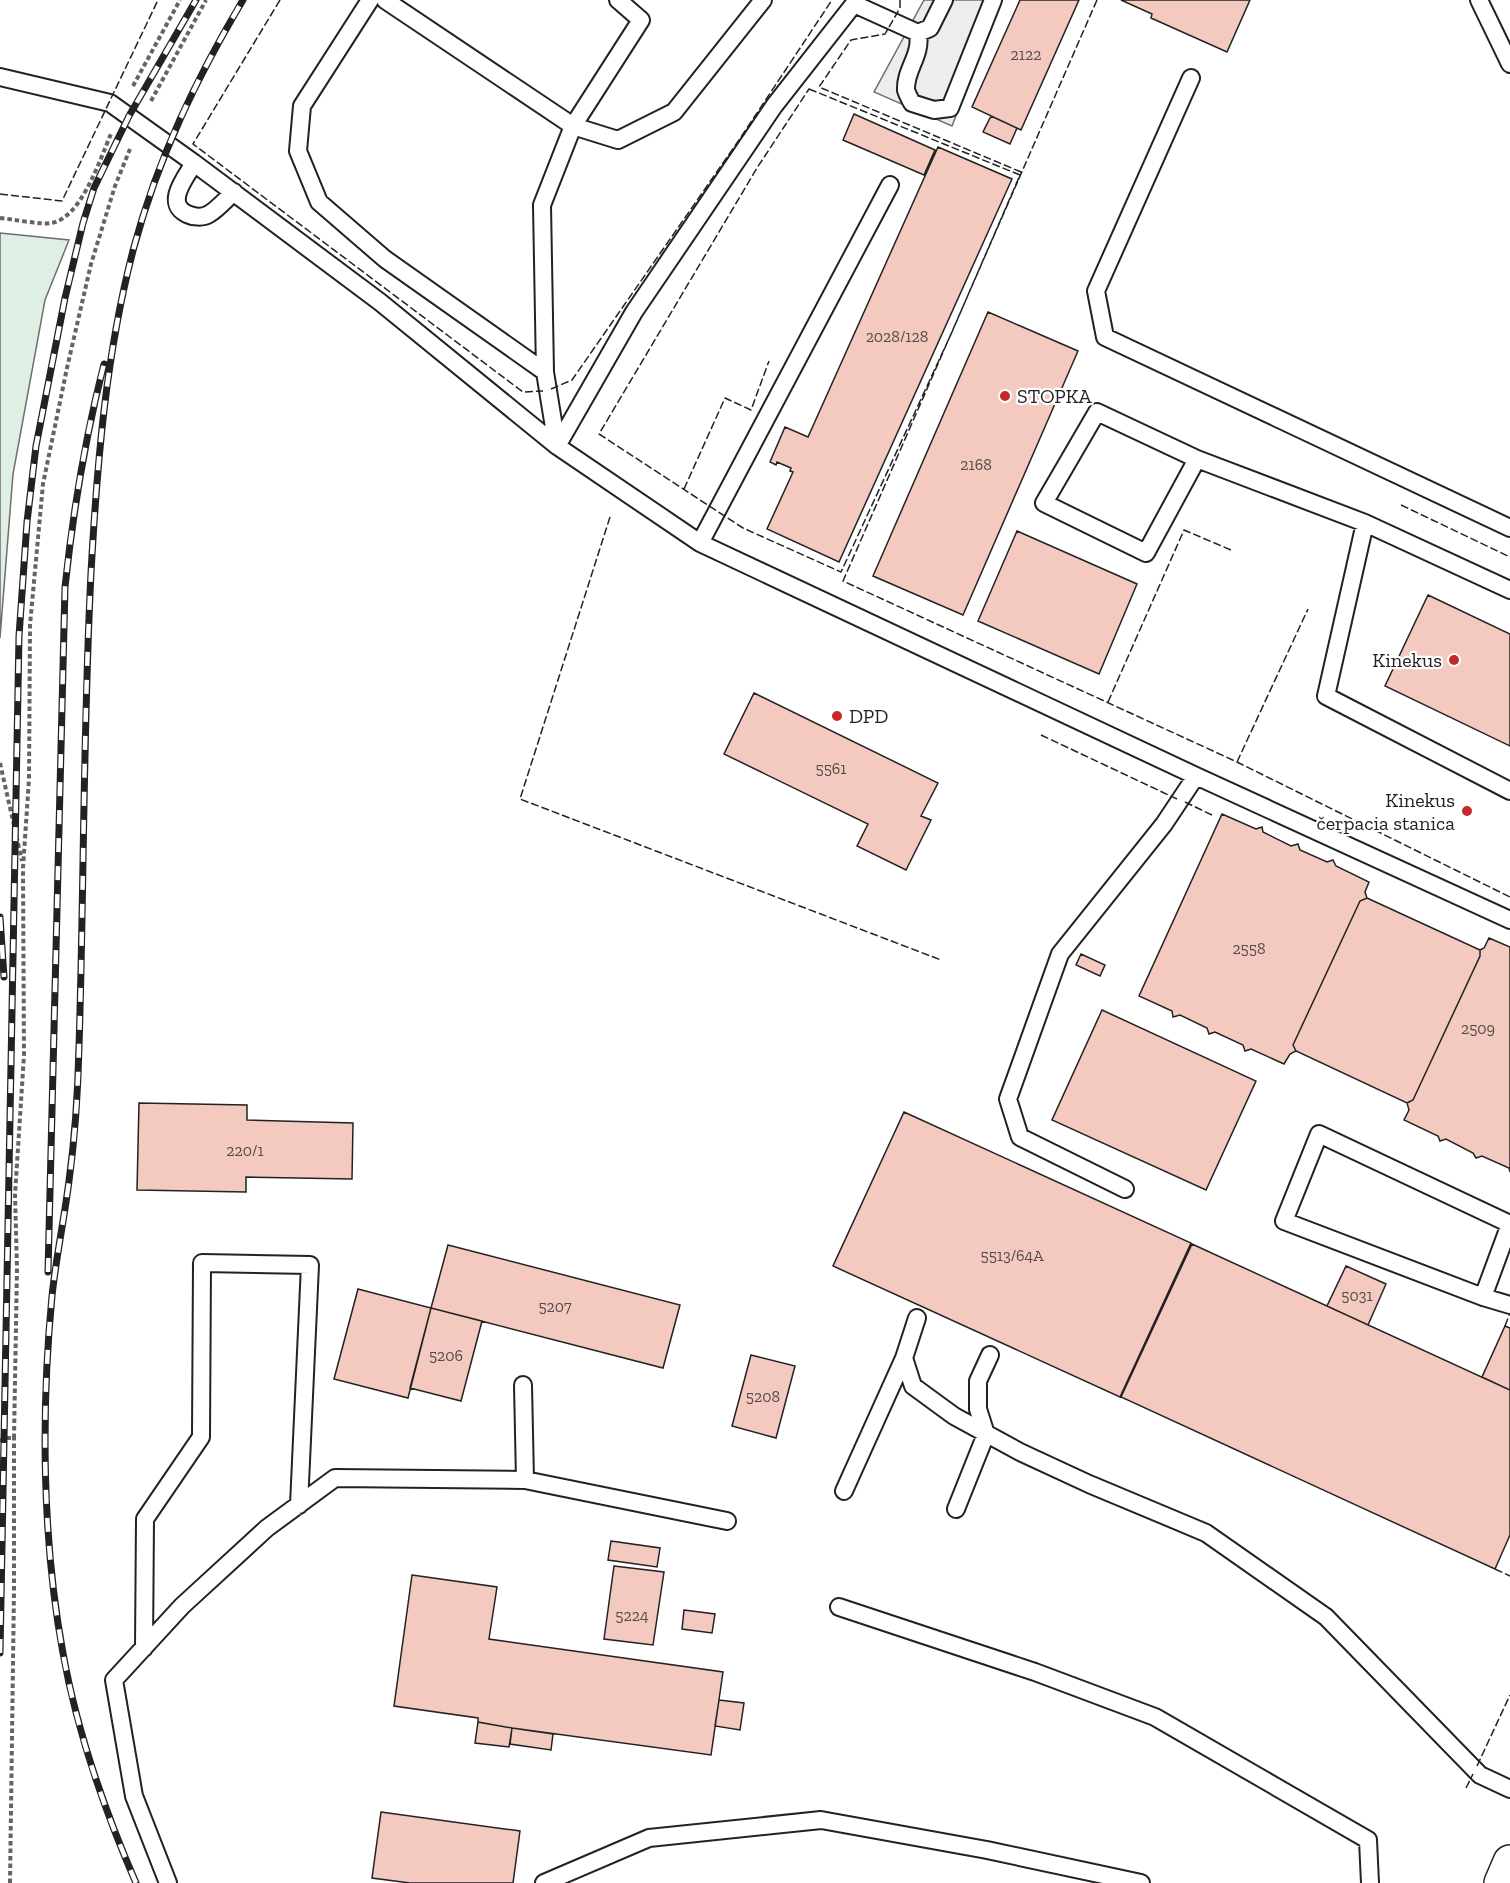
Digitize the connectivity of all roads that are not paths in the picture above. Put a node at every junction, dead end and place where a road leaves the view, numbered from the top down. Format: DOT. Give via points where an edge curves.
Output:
graph roads {
  1 [pos="370,0"];
  2 [pos="386,0"];
  3 [pos="618,0"];
  4 [pos="763,0"];
  5 [pos="944,0"];
  6 [pos="993,0"];
  7 [pos="1479,0"];
  8 [pos="855,2"];
  9 [pos="918,33"];
  10 [pos="1510,64"];
  11 [pos="0,77"];
  12 [pos="1191,78"];
  13 [pos="573,126"];
  14 [pos="194,163"];
  15 [pos="890,185"];
  16 [pos="234,192"];
  17 [pos="545,372"];
  18 [pos="557,446"];
  19 [pos="1197,459"];
  20 [pos="1365,523"];
  21 [pos="1510,528"];
  22 [pos="700,543"];
  23 [pos="1510,590"];
  24 [pos="1196,776"];
  25 [pos="1510,791"];
  26 [pos="1510,920"];
  27 [pos="1125,1189"];
  28 [pos="1483,1297"];
  29 [pos="1510,1305"];
  30 [pos="917,1318"];
  31 [pos="990,1355"];
  32 [pos="904,1358"];
  33 [pos="523,1385"];
  34 [pos="986,1434"];
  35 [pos="525,1480"];
  36 [pos="844,1491"];
  37 [pos="299,1505"];
  38 [pos="956,1509"];
  39 [pos="728,1521"];
  40 [pos="839,1607"];
  41 [pos="144,1648"];
  42 [pos="1510,1789"];
  43 [pos="1510,1862"];
  44 [pos="168,1883"];
  45 [pos="544,1883"];
  46 [pos="1141,1883"];
  47 [pos="1370,1883"];
  48 [pos="1501,1883"];
  1 -- 17 [label="lane" via="302,106 297,151 319,202 384,259"];
  2 -- 13 [label="lane"];
  3 -- 13 [label="lane" via="641,20"];
  4 -- 13 [label="lane" via="674,112 618,140"];
  5 -- 9 [label="lane" via="930,28"];
  6 -- 9 [label="lane" via="950,108 934,110 912,103 906,91 920,45"];
  7 -- 10 [label="lane"];
  8 -- 9 [label="lane"];
  8 -- 18 [label="lane" via="774,106 640,302"];
  11 -- 14 [label="lane" via="110,103"];
  12 -- 21 [label="lane" via="1096,291 1105,337"];
  13 -- 17 [label="lane" via="542,205"];
  14 -- 16 [label="lane"];
  14 -- 16 [label="lane" via="177,191 176,203 181,211 193,216 208,215"];
  15 -- 22 [label="lane"];
  16 -- 18 [label="lane" via="380,302"];
  17 -- 18 [label="lane"];
  18 -- 22 [label="lane"];
  19 -- 19 [label="lane" via="1097,412 1044,503 1146,553"];
  19 -- 20 [label="lane"];
  20 -- 23 [label="lane"];
  20 -- 25 [label="lane" via="1326,696"];
  22 -- 24 [label="lane"];
  24 -- 26 [label="lane"];
  24 -- 27 [label="lane" via="1164,824 1060,954 1008,1099 1020,1137"];
  28 -- 28 [label="lane" via="1284,1221 1319,1134 1510,1224"];
  28 -- 29 [label="lane"];
  30 -- 32 [label="lane"];
  31 -- 34 [label="lane" via="978,1381 978,1409"];
  32 -- 34 [label="lane" via="913,1386"];
  32 -- 36 [label="lane"];
  33 -- 35 [label="lane"];
  34 -- 38 [label="lane"];
  34 -- 42 [label="lane" via="1089,1484 1206,1533 1326,1617 1480,1775"];
  35 -- 37 [label="lane" via="335,1478"];
  35 -- 39 [label="lane"];
  37 -- 41 [label="lane" via="267,1528 190,1598"];
  37 -- 41 [label="lane" via="310,1264 202,1263 201,1437 146,1519"];
  40 -- 47 [label="lane" via="1035,1672 1155,1717 1368,1840"];
  41 -- 44 [label="lane" via="114,1680 134,1796"];
  43 -- 48 [label="main road"];
  45 -- 46 [label="lane" via="649,1838 821,1820"];
}
